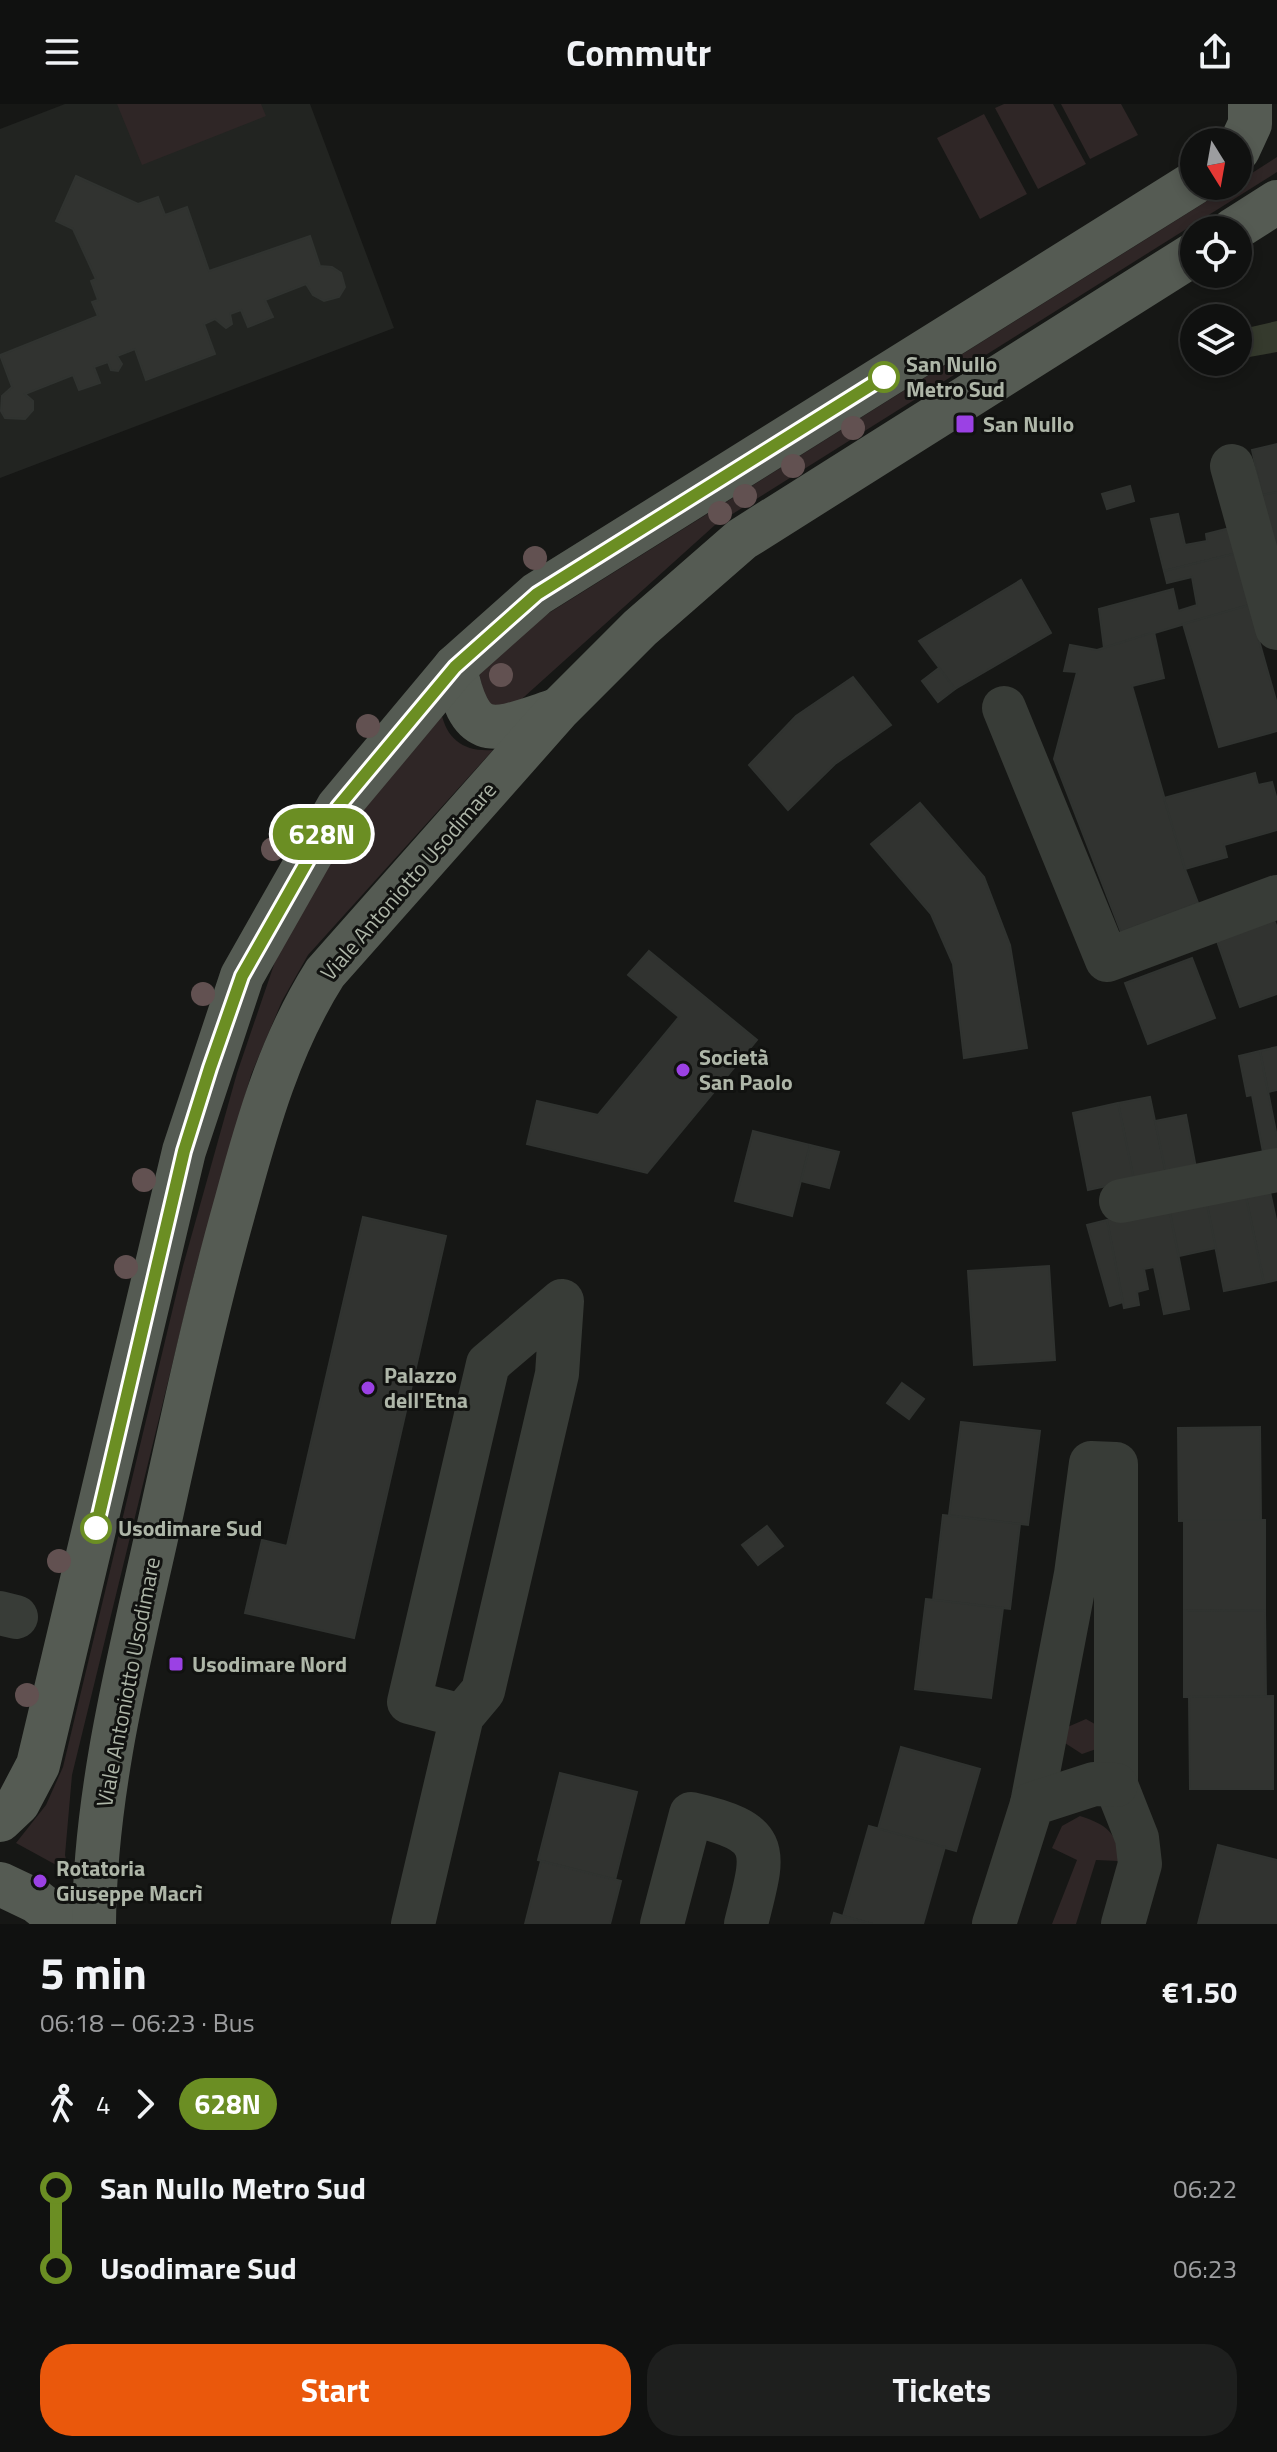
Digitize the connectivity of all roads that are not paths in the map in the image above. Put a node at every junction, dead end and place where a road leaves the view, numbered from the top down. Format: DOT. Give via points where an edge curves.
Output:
graph roads {
  1 [pos="1250,104"];
  2 [pos="1248,128"];
  3 [pos="1277,131"];
  4 [pos="1252,147"];
  5 [pos="1180,192"];
  6 [pos="1277,202"];
  7 [pos="1252,218"];
  8 [pos="1180,263"];
  9 [pos="1232,466"];
  10 [pos="1277,628"];
  11 [pos="455,667"];
  12 [pos="1004,708"];
  13 [pos="559,709"];
  14 [pos="1277,897"];
  15 [pos="1277,1170"];
  16 [pos="1121,1201"];
  17 [pos="462,1716"];
  18 [pos="1116,1785"];
  19 [pos="1032,1804"];
  20 [pos="0,1820"];
  21 [pos="0,1884"];
  22 [pos="65,1924"];
  23 [pos="94,1924"];
  24 [pos="413,1924"];
  25 [pos="662,1924"];
  26 [pos="746,1924"];
  27 [pos="994,1924"];
  28 [pos="1123,1924"];
  1 -- 2 [label="main road"];
  3 -- 4 [label="main road"];
  5 -- 11 [label="main road" via="537,594"];
  6 -- 7 [label="main road"];
  8 -- 13 [label="main road, Viale Antoniotto Usodimare" via="742,539 640,628"];
  9 -- 10 [label="street"];
  11 -- 13 [label="main road" via="462,702 474,721 499,729"];
  11 -- 20 [label="main road" via="338,807 242,976 184,1151 38,1765 18,1803"];
  12 -- 14 [label="street" via="1107,960"];
  13 -- 23 [label="main road, Viale Antoniotto Usodimare" via="325,973 266,1091 207,1304 109,1760"];
  15 -- 16 [label="street"];
  17 -- 17 [label="street" via="483,1691 557,1374 562,1301 488,1364 409,1702"];
  17 -- 24 [label="street"];
  18 -- 19 [label="street" via="1094,1784"];
  18 -- 19 [label="street" via="1116,1464 1091,1463 1076,1574"];
  18 -- 28 [label="street" via="1137,1838 1140,1864"];
  19 -- 27 [label="street"];
  21 -- 22 [label="main road" via="36,1901"];
  25 -- 26 [label="street" via="691,1814 743,1830 759,1847 762,1861"];
}
